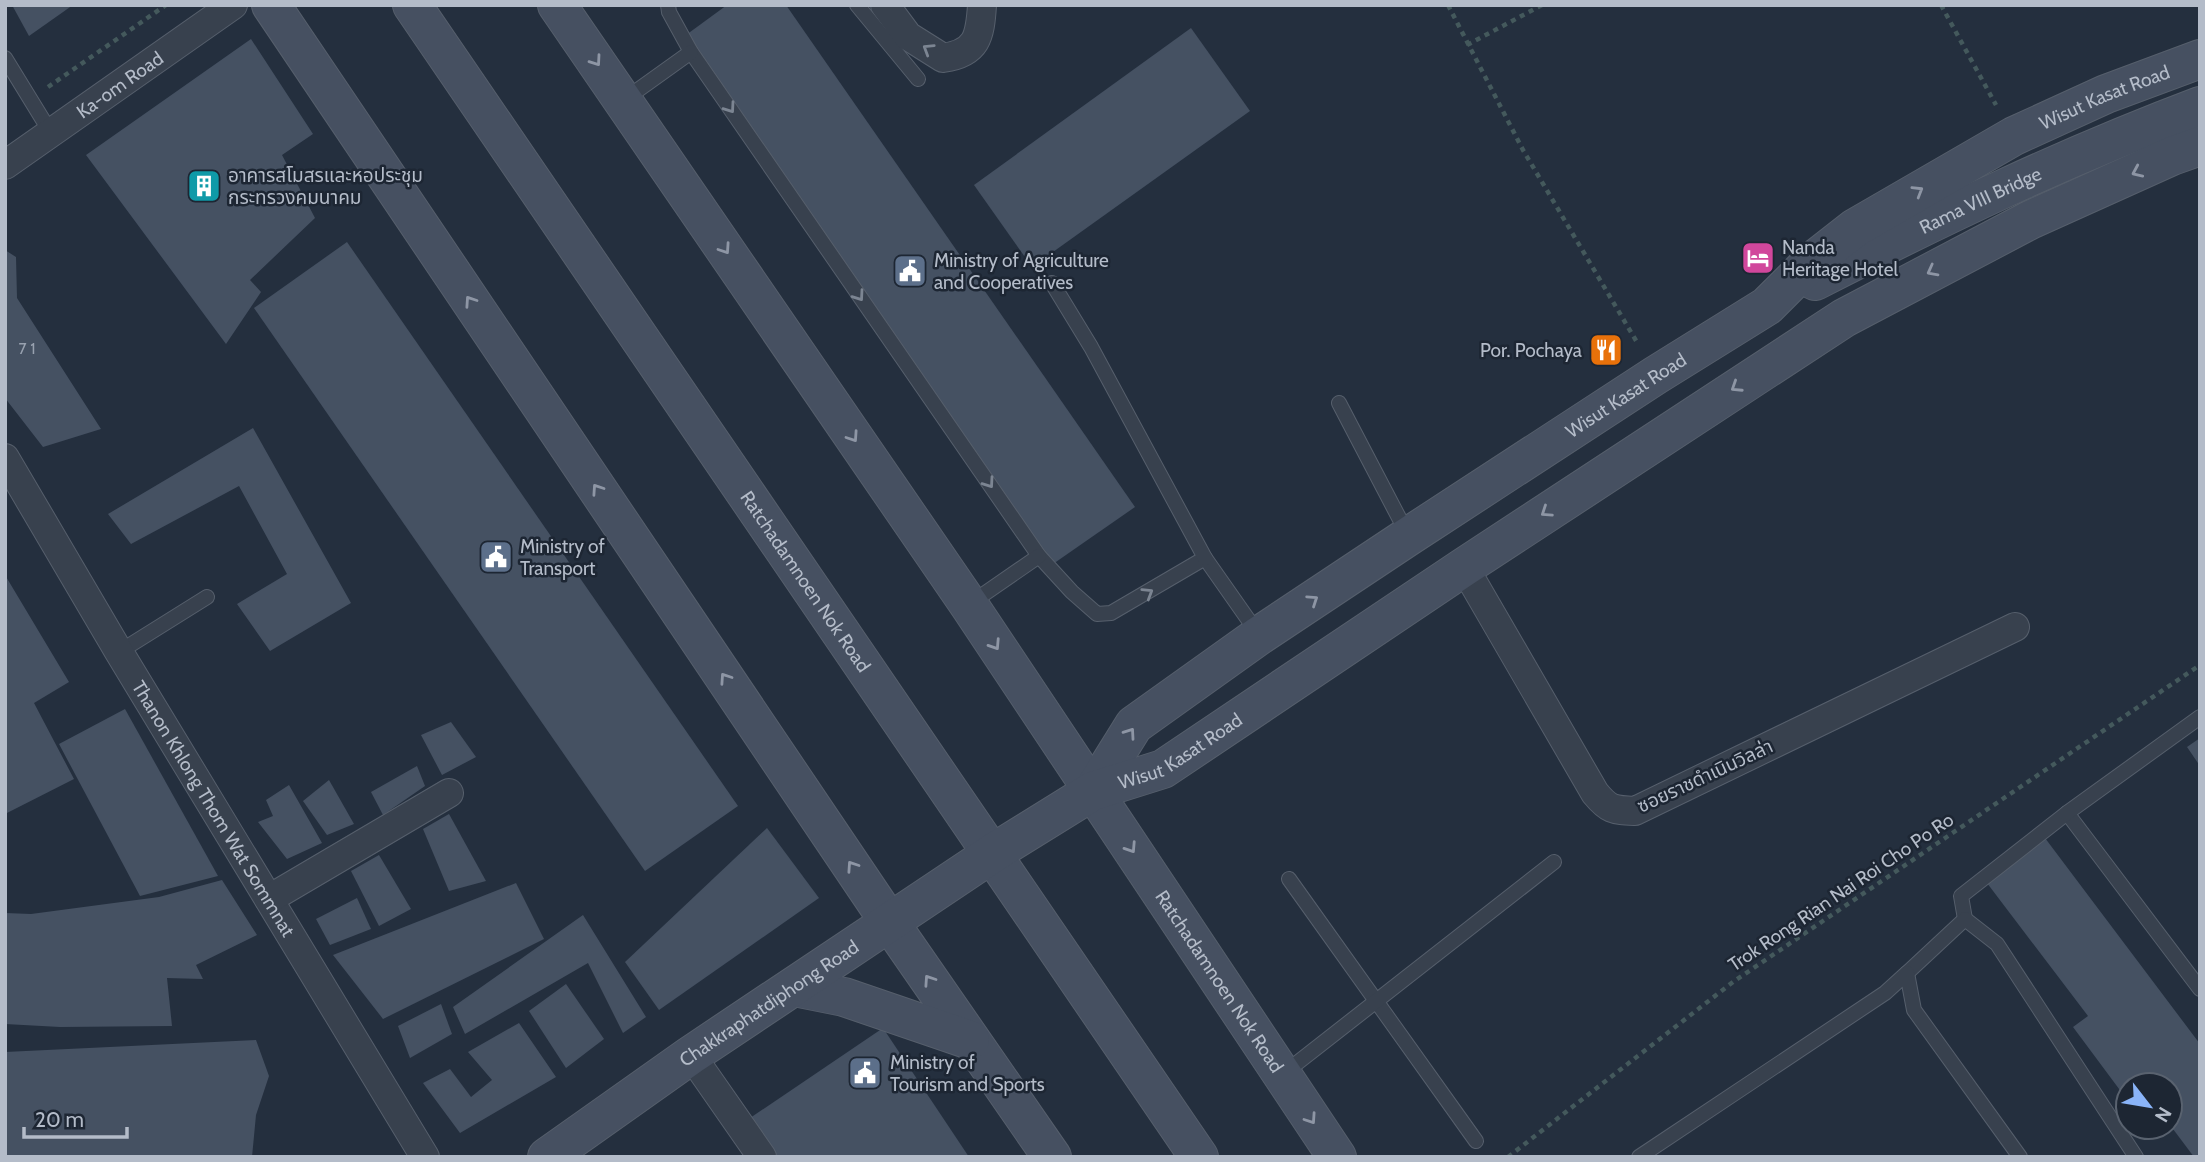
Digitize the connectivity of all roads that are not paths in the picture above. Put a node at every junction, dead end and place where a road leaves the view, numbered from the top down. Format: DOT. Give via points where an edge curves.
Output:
graph roads {
  1 [pos="233,5"];
  2 [pos="271,5"];
  3 [pos="412,5"];
  4 [pos="557,5"];
  5 [pos="668,5"];
  6 [pos="857,5"];
  7 [pos="885,5"];
  8 [pos="982,5"];
  9 [pos="691,52"];
  10 [pos="5,58"];
  11 [pos="2200,59"];
  12 [pos="918,79"];
  13 [pos="623,100"];
  14 [pos="2200,106"];
  15 [pos="51,133"];
  16 [pos="2200,146"];
  17 [pos="5,165"];
  18 [pos="1052,283"];
  19 [pos="1767,306"];
  20 [pos="1339,403"];
  21 [pos="5,458"];
  22 [pos="1409,536"];
  23 [pos="1039,556"];
  24 [pos="1205,558"];
  25 [pos="1464,567"];
  26 [pos="207,597"];
  27 [pos="968,605"];
  28 [pos="2014,627"];
  29 [pos="1260,635"];
  30 [pos="119,652"];
  31 [pos="2200,717"];
  32 [pos="1093,791"];
  33 [pos="449,793"];
  34 [pos="2067,813"];
  35 [pos="993,853"];
  36 [pos="1554,862"];
  37 [pos="1289,879"];
  38 [pos="269,898"];
  39 [pos="1965,919"];
  40 [pos="890,923"];
  41 [pos="1908,973"];
  42 [pos="794,987"];
  43 [pos="2200,989"];
  44 [pos="1375,1002"];
  45 [pos="970,1040"];
  46 [pos="691,1055"];
  47 [pos="1282,1075"];
  48 [pos="1476,1141"];
  49 [pos="425,1157"];
  50 [pos="547,1157"];
  51 [pos="762,1157"];
  52 [pos="1052,1157"];
  53 [pos="1199,1157"];
  54 [pos="1337,1157"];
  55 [pos="1639,1157"];
  56 [pos="2021,1157"];
  57 [pos="2136,1157"];
  1 -- 15 [label="street, Ka-om Road"];
  40 -- 2 [label="main road, one-way"];
  3 -- 35 [label="main road, Ratchadamnoen Nok Road"];
  4 -- 13 [label="main road, Ratchadamnoen Nok Road, one-way"];
  5 -- 9 [label="lane"];
  6 -- 12 [label="lane"];
  8 -- 7 [label="street, one-way" via="981,27 973,44 961,55 943,58 908,36"];
  9 -- 13 [label="lane"];
  9 -- 23 [label="lane, one-way"];
  10 -- 15 [label="lane"];
  19 -- 11 [label="main road, Wisut Kasat Road, one-way" via="1809,264 1855,228 2014,136 2106,94"];
  13 -- 27 [label="main road, Ratchadamnoen Nok Road, one-way"];
  14 -- 19 [label="main road, Rama VIII Bridge" via="2043,169"];
  15 -- 17 [label="street, Ka-om Road"];
  16 -- 25 [label="main road, Wisut Kasat Road, one-way" via="2030,220 1844,318"];
  18 -- 24 [label="lane"];
  19 -- 22 [label="main road, Wisut Kasat Road"];
  20 -- 22 [label="lane"];
  21 -- 30 [label="street, Thanon Khlong Thom Wat Sommnat"];
  29 -- 22 [label="main road, Wisut Kasat Road, one-way"];
  23 -- 24 [label="lane, one-way" via="1097,614 1111,613"];
  23 -- 27 [label="lane"];
  24 -- 29 [label="lane"];
  25 -- 28 [label="street, ซอยราชดำเนินวิลล่า" via="1595,793 1607,808 1620,811 1634,811"];
  25 -- 32 [label="main road, Wisut Kasat Road" via="1163,769"];
  26 -- 30 [label="lane"];
  27 -- 32 [label="main road, Ratchadamnoen Nok Road, one-way"];
  32 -- 29 [label="main road, Wisut Kasat Road, one-way" via="1134,726"];
  30 -- 38 [label="street, Thanon Khlong Thom Wat Sommnat"];
  31 -- 34 [label="lane"];
  32 -- 35 [label="main road, Wisut Kasat Road"];
  32 -- 47 [label="main road, Ratchadamnoen Nok Road, one-way"];
  33 -- 38 [label="street"];
  34 -- 39 [label="lane" via="1961,896"];
  34 -- 43 [label="lane"];
  35 -- 40 [label="main road, Chakkraphatdiphong Road"];
  35 -- 53 [label="main road, Ratchadamnoen Nok Road"];
  36 -- 44 [label="lane"];
  37 -- 44 [label="lane"];
  38 -- 49 [label="street, Thanon Khlong Thom Wat Sommnat"];
  39 -- 41 [label="lane"];
  39 -- 57 [label="lane" via="1997,944"];
  40 -- 42 [label="main road, Chakkraphatdiphong Road"];
  45 -- 40 [label="main road, one-way"];
  41 -- 55 [label="lane" via="1885,993"];
  41 -- 56 [label="lane" via="1914,1010"];
  42 -- 45 [label="main road" via="844,997"];
  42 -- 46 [label="main road, Chakkraphatdiphong Road"];
  44 -- 47 [label="lane"];
  44 -- 48 [label="lane"];
  45 -- 52 [label="main road"];
  46 -- 50 [label="main road, Chakkraphatdiphong Road"];
  46 -- 51 [label="street"];
  47 -- 54 [label="main road, Ratchadamnoen Nok Road, one-way"];
}
